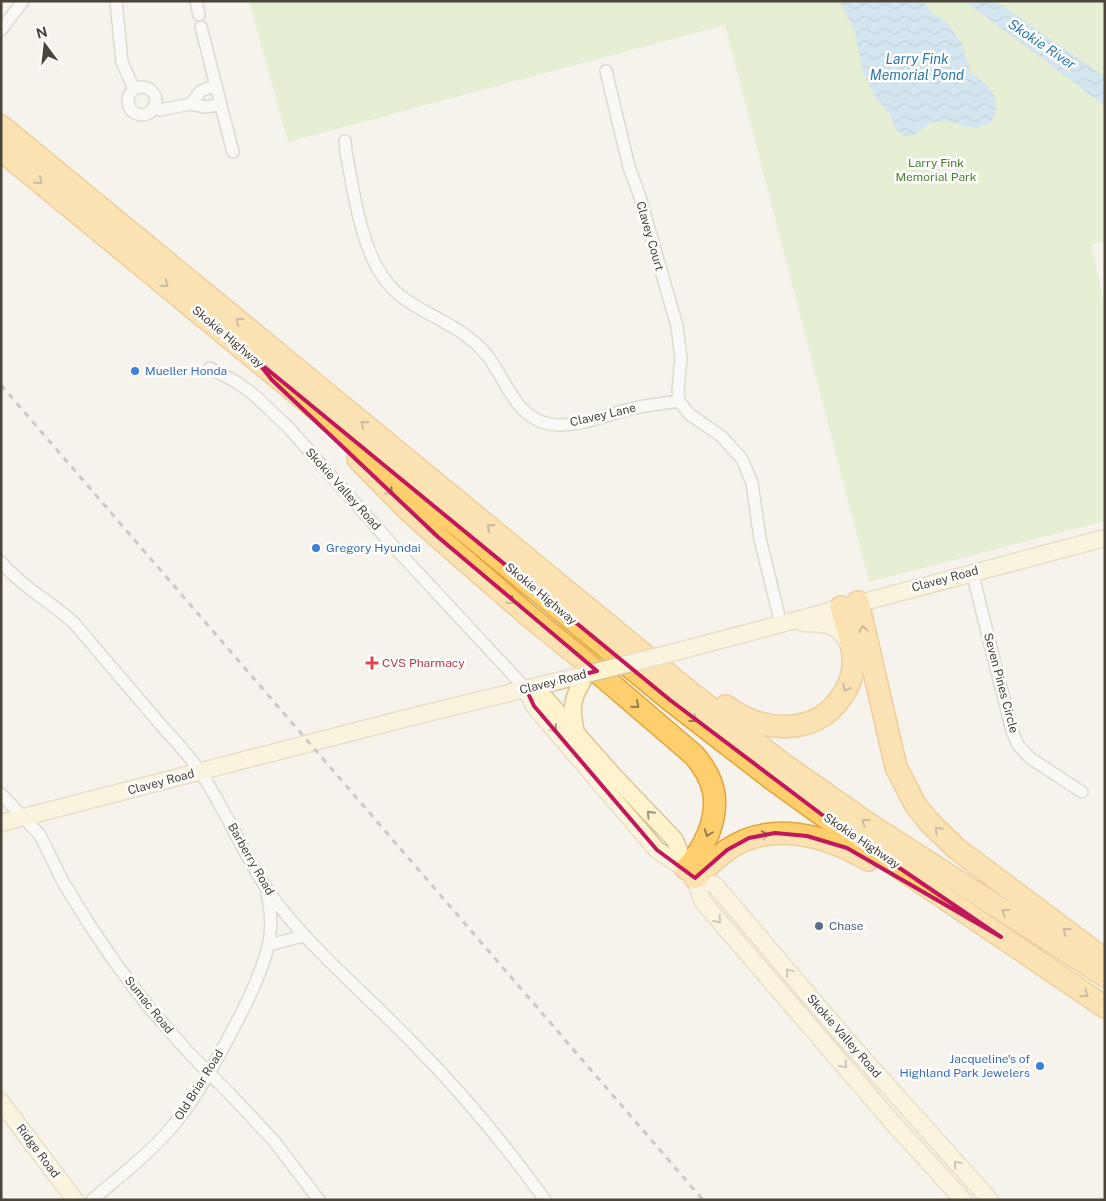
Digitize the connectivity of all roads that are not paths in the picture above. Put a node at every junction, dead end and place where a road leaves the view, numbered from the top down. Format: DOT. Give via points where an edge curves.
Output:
graph roads {
  1 [pos="23,1"];
  2 [pos="116,1"];
  3 [pos="196,1"];
  4 [pos="199,15"];
  5 [pos="201,27"];
  6 [pos="1,30"];
  7 [pos="606,71"];
  8 [pos="216,85"];
  9 [pos="134,89"];
  10 [pos="190,104"];
  11 [pos="221,104"];
  12 [pos="153,108"];
  13 [pos="1,126"];
  14 [pos="346,141"];
  15 [pos="1,150"];
  16 [pos="233,152"];
  17 [pos="256,360"];
  18 [pos="210,368"];
  19 [pos="679,401"];
  20 [pos="1105,538"];
  21 [pos="510,544"];
  22 [pos="1,562"];
  23 [pos="972,572"];
  24 [pos="850,605"];
  25 [pos="782,624"];
  26 [pos="853,652"];
  27 [pos="586,674"];
  28 [pos="526,689"];
  29 [pos="577,734"];
  30 [pos="200,772"];
  31 [pos="1082,792"];
  32 [pos="1,794"];
  33 [pos="23,818"];
  34 [pos="1,823"];
  35 [pos="691,873"];
  36 [pos="266,890"];
  37 [pos="304,936"];
  38 [pos="1001,937"];
  39 [pos="268,945"];
  40 [pos="1105,960"];
  41 [pos="1105,976"];
  42 [pos="1105,1007"];
  43 [pos="209,1073"];
  44 [pos="1,1102"];
  45 [pos="984,1198"];
  46 [pos="75,1200"];
  47 [pos="92,1200"];
  48 [pos="320,1200"];
  49 [pos="545,1200"];
  50 [pos="963,1200"];
  1 -- 6 [label="street"];
  2 -- 9 [label="street" via="122,62"];
  3 -- 4 [label="street"];
  5 -- 8 [label="street"];
  7 -- 19 [label="street, Clavey Court" via="629,167 677,326 681,358"];
  8 -- 10 [label="street" via="201,91"];
  8 -- 11 [label="street"];
  9 -- 12 [label="street" via="143,87 151,91 155,99"];
  9 -- 12 [label="street" via="128,100 130,108 137,114 146,114"];
  10 -- 11 [label="street" via="206,107"];
  10 -- 12 [label="street" via="160,110"];
  11 -- 16 [label="street"];
  21 -- 13 [label="highway, Skokie Highway, one-way"];
  14 -- 19 [label="street, Clavey Lane" via="358,218 370,254 388,283 414,305 476,343 523,410 538,421 556,425 580,423"];
  15 -- 17 [label="highway, Skokie Highway, one-way"];
  17 -- 35 [label="highway, one-way" via="272,380 369,469 406,508 694,755 706,769 716,800 714,816"];
  17 -- 38 [label="highway, Skokie Highway, one-way" via="772,779"];
  18 -- 28 [label="street, Skokie Valley Road" via="254,395 288,427"];
  19 -- 25 [label="street" via="689,414 720,436 742,459 752,484 760,539"];
  20 -- 23 [label="main road, Clavey Road"];
  26 -- 21 [label="highway, one-way" via="850,680 832,709 803,725 765,726 730,709 575,586"];
  41 -- 21 [label="highway, Skokie Highway, one-way" via="869,824 783,764"];
  22 -- 30 [label="street, Barberry Road" via="74,623"];
  23 -- 24 [label="main road, Clavey Road"];
  23 -- 31 [label="street, Seven Pines Circle" via="1018,745 1030,758"];
  24 -- 25 [label="main road, Clavey Road"];
  24 -- 26 [label="highway"];
  40 -- 24 [label="highway, one-way" via="957,849 915,804 896,767 864,635"];
  25 -- 26 [label="main road" via="817,623 835,627 842,632"];
  25 -- 27 [label="main road, Clavey Road, bridge"];
  27 -- 28 [label="main road, Clavey Road"];
  27 -- 29 [label="main road" via="573,698 572,715"];
  28 -- 29 [label="main road, Skokie Valley Road" via="546,699"];
  28 -- 30 [label="main road, Clavey Road"];
  28 -- 35 [label="main road, Skokie Valley Road, one-way" via="534,706 657,850"];
  35 -- 29 [label="main road, Skokie Valley Road, one-way" via="675,840"];
  30 -- 33 [label="main road, Clavey Road"];
  30 -- 36 [label="street, Barberry Road"];
  32 -- 33 [label="street, Sumac Road"];
  33 -- 34 [label="main road, Clavey Road"];
  33 -- 43 [label="street, Sumac Road" via="40,835 63,882 114,962 147,1005"];
  35 -- 38 [label="highway, one-way" via="749,838 775,833 808,836 847,848 956,914"];
  45 -- 35 [label="main road, Skokie Valley Road, one-way" via="715,885"];
  35 -- 50 [label="main road, Skokie Valley Road, one-way" via="704,904"];
  36 -- 37 [label="street, Barberry Road"];
  36 -- 39 [label="street, Old Briar Road" via="270,906"];
  37 -- 39 [label="street"];
  37 -- 49 [label="street, Barberry Road" via="445,1077 503,1144"];
  38 -- 42 [label="highway, Skokie Highway, one-way"];
  39 -- 43 [label="street, Old Briar Road" via="260,972 239,1018"];
  43 -- 47 [label="street, Old Briar Road" via="190,1104 160,1140"];
  43 -- 48 [label="street, Sumac Road" via="274,1141"];
  44 -- 46 [label="main road, Ridge Road"];
}
